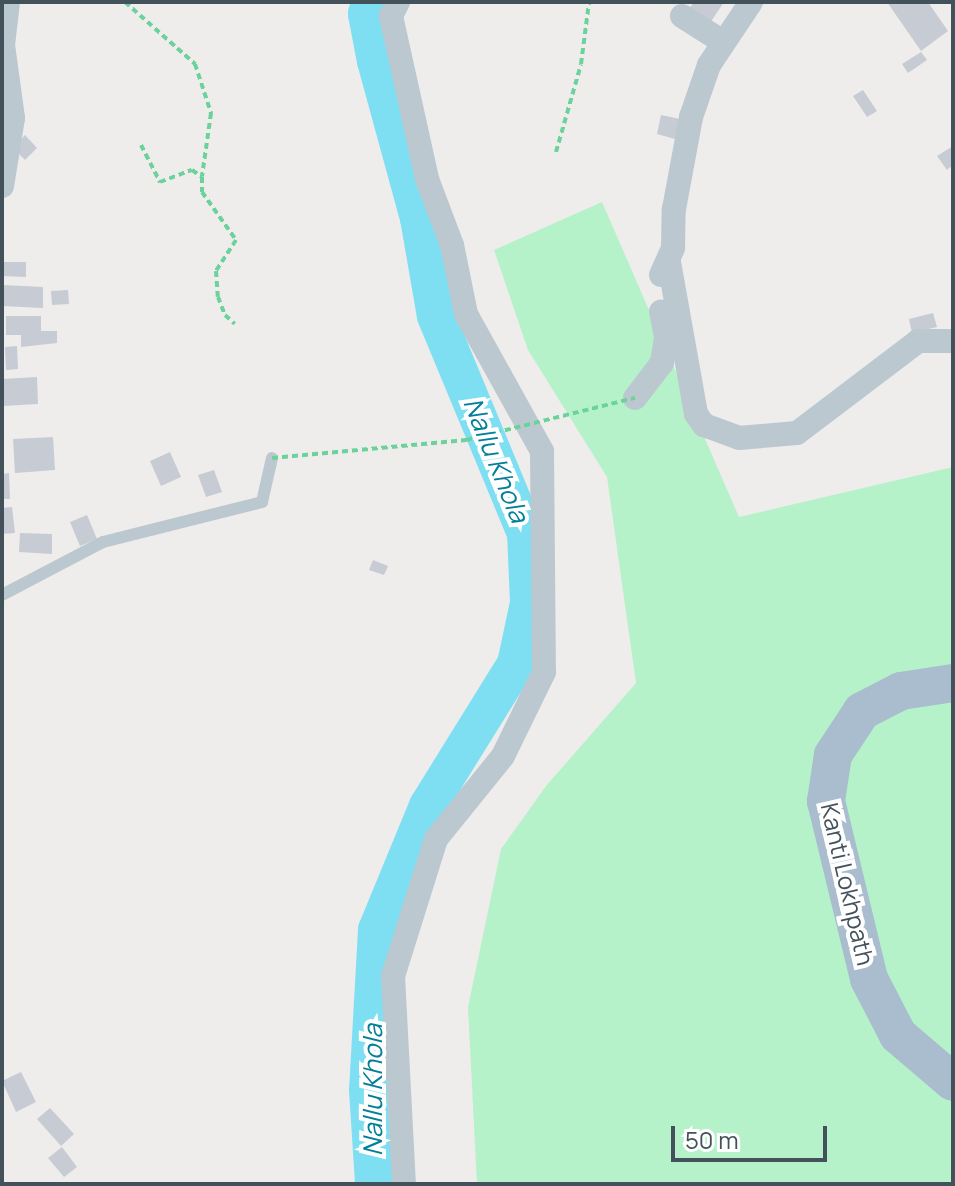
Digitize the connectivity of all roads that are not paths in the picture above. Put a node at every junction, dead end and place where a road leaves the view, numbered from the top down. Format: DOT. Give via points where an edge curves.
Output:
graph roads {
  1 [pos="8,2"];
  2 [pos="398,2"];
  3 [pos="751,2"];
  4 [pos="682,16"];
  5 [pos="723,42"];
  6 [pos="2,186"];
  7 [pos="669,262"];
  8 [pos="953,341"];
  9 [pos="635,398"];
  10 [pos="272,458"];
  11 [pos="2,595"];
  12 [pos="953,683"];
  13 [pos="953,1082"];
  14 [pos="404,1184"];
  1 -- 6 [label="street" via="3,45 13,118"];
  2 -- 14 [label="street" via="391,16 427,179 452,245 466,314 542,451 544,672 503,756 436,839 393,976"];
  3 -- 5 [label="street"];
  4 -- 5 [label="street"];
  5 -- 7 [label="street" via="691,117"];
  7 -- 8 [label="street" via="696,414 704,425 739,438 797,433 918,341"];
  7 -- 9 [label="street" via="658,294 666,337 662,363"];
  10 -- 11 [label="lane" via="262,502 103,542"];
  12 -- 13 [label="main road, Kanti Lokhpath" via="901,691 862,711 833,755 826,801 869,979 898,1035"];
}
